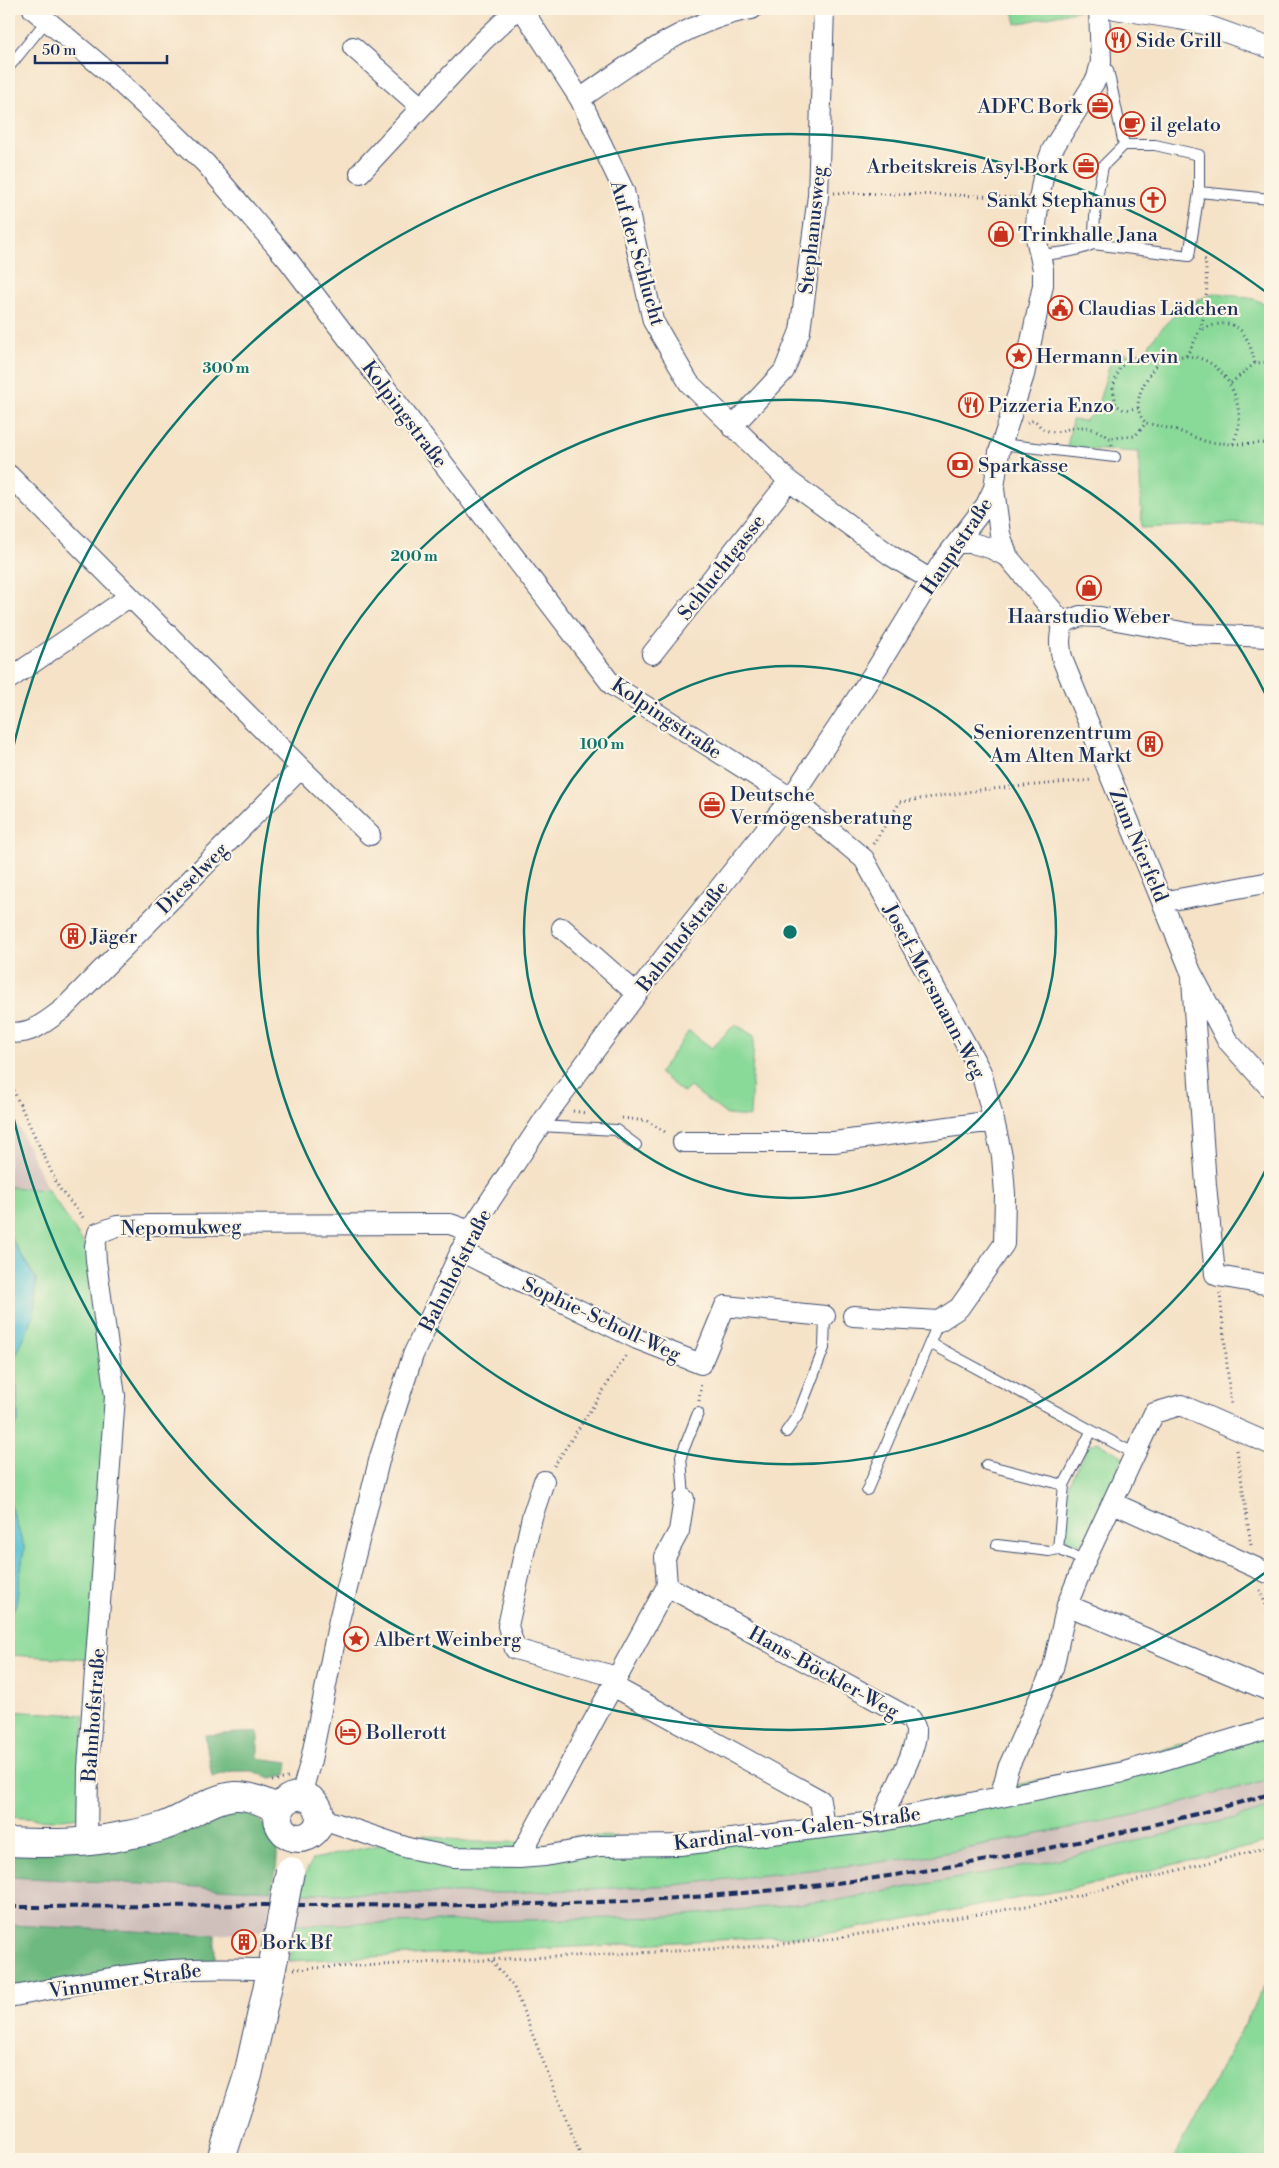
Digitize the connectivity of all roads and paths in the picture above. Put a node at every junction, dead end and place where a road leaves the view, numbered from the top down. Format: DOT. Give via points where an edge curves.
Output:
graph roads {
  1 [pos="517,9"];
  2 [pos="522,9"];
  3 [pos="824,9"];
  4 [pos="1099,9"];
  5 [pos="1115,9"];
  6 [pos="739,10"];
  7 [pos="45,13"];
  8 [pos="353,48"];
  9 [pos="1270,48"];
  10 [pos="1101,62"];
  11 [pos="9,67"];
  12 [pos="580,99"];
  13 [pos="421,107"];
  14 [pos="1124,145"];
  15 [pos="360,173"];
  16 [pos="818,192"];
  17 [pos="1199,192"];
  18 [pos="1039,199"];
  19 [pos="1270,199"];
  20 [pos="1093,244"];
  21 [pos="1040,255"];
  22 [pos="1189,256"];
  23 [pos="1202,330"];
  24 [pos="1186,356"];
  25 [pos="1159,361"];
  26 [pos="1270,362"];
  27 [pos="1255,363"];
  28 [pos="1230,383"];
  29 [pos="1138,408"];
  30 [pos="1146,423"];
  31 [pos="732,427"];
  32 [pos="1110,438"];
  33 [pos="1270,443"];
  34 [pos="1233,444"];
  35 [pos="1006,445"];
  36 [pos="1115,457"];
  37 [pos="9,475"];
  38 [pos="789,481"];
  39 [pos="994,488"];
  40 [pos="957,543"];
  41 [pos="1008,557"];
  42 [pos="931,580"];
  43 [pos="129,597"];
  44 [pos="1063,623"];
  45 [pos="1270,637"];
  46 [pos="652,654"];
  47 [pos="9,679"];
  48 [pos="301,768"];
  49 [pos="1110,775"];
  50 [pos="791,798"];
  51 [pos="370,835"];
  52 [pos="864,859"];
  53 [pos="1270,882"];
  54 [pos="1162,902"];
  55 [pos="562,928"];
  56 [pos="1191,972"];
  57 [pos="637,994"];
  58 [pos="9,1032"];
  59 [pos="9,1081"];
  60 [pos="1270,1088"];
  61 [pos="994,1121"];
  62 [pos="538,1126"];
  63 [pos="683,1142"];
  64 [pos="636,1145"];
  65 [pos="470,1231"];
  66 [pos="98,1233"];
  67 [pos="460,1251"];
  68 [pos="1270,1286"];
  69 [pos="825,1316"];
  70 [pos="853,1316"];
  71 [pos="938,1321"];
  72 [pos="637,1339"];
  73 [pos="930,1343"];
  74 [pos="701,1364"];
  75 [pos="698,1414"];
  76 [pos="786,1432"];
  77 [pos="1090,1432"];
  78 [pos="1270,1444"];
  79 [pos="1135,1454"];
  80 [pos="986,1465"];
  81 [pos="544,1481"];
  82 [pos="1064,1485"];
  83 [pos="867,1490"];
  84 [pos="684,1499"];
  85 [pos="1113,1503"];
  86 [pos="997,1545"];
  87 [pos="1058,1549"];
  88 [pos="1085,1561"];
  89 [pos="1270,1574"];
  90 [pos="667,1586"];
  91 [pos="102,1587"];
  92 [pos="1067,1605"];
  93 [pos="615,1681"];
  94 [pos="1270,1691"];
  95 [pos="1270,1728"];
  96 [pos="1000,1797"];
  97 [pos="290,1802"];
  98 [pos="320,1818"];
  99 [pos="882,1821"];
  100 [pos="824,1828"];
  101 [pos="296,1838"];
  102 [pos="9,1842"];
  103 [pos="87,1842"];
  104 [pos="1270,1847"];
  105 [pos="519,1858"];
  106 [pos="492,1961"];
  107 [pos="273,1964"];
  108 [pos="9,1997"];
  109 [pos="221,2159"];
  110 [pos="582,2159"];
  1 -- 13 [label="street"];
  2 -- 12 [label="street, Auf der Schlucht"];
  3 -- 16 [label="street, Stephanusweg"];
  4 -- 10 [label="street, Hauptstraße"];
  5 -- 9 [label="street" via="1203,24"];
  6 -- 12 [label="street" via="688,29"];
  7 -- 11 [label="lane"];
  7 -- 50 [label="street, Kolpingstraße" via="206,164 288,260 612,685"];
  8 -- 13 [label="street"];
  10 -- 14 [label="lane" via="1108,70"];
  10 -- 18 [label="street, Hauptstraße" via="1097,78 1052,150"];
  12 -- 31 [label="street, Auf der Schlucht" via="624,191 653,321 689,383"];
  13 -- 15 [label="street"];
  14 -- 17 [label="lane" via="1155,145 1199,155"];
  14 -- 20 [label="lane" via="1103,166"];
  16 -- 18 [label="path"];
  16 -- 31 [label="street, Stephanusweg" via="800,330 784,371"];
  17 -- 19 [label="lane"];
  17 -- 22 [label="lane"];
  18 -- 21 [label="street, Hauptstraße" via="1035,233"];
  20 -- 21 [label="lane" via="1067,252"];
  20 -- 22 [label="lane"];
  21 -- 35 [label="street, Hauptstraße" via="1043,285 1038,315"];
  22 -- 23 [label="path" via="1205,260 1208,285"];
  23 -- 24 [label="path"];
  23 -- 27 [label="path" via="1212,325 1227,324 1239,328 1245,333"];
  24 -- 25 [label="path"];
  24 -- 28 [label="path" via="1207,362"];
  25 -- 29 [label="path" via="1144,384"];
  25 -- 29 [label="path" via="1138,356 1120,367 1113,387 1116,405 1124,410"];
  26 -- 27 [label="path"];
  27 -- 28 [label="path"];
  28 -- 34 [label="path" via="1237,403 1239,426"];
  29 -- 30 [label="path"];
  30 -- 32 [label="path" via="1134,436"];
  30 -- 34 [label="path" via="1207,442"];
  31 -- 38 [label="street, Auf der Schlucht"];
  32 -- 35 [label="path" via="1102,432 1079,426 1064,432 1044,430 1034,420 1023,426 1017,425"];
  32 -- 36 [label="path"];
  33 -- 34 [label="path"];
  35 -- 36 [label="lane"];
  35 -- 39 [label="street, Hauptstraße"];
  37 -- 43 [label="street"];
  38 -- 42 [label="street, Auf der Schlucht" via="890,556"];
  38 -- 46 [label="street, Schluchtgasse"];
  39 -- 40 [label="street, Hauptstraße" via="986,505"];
  39 -- 41 [label="street" via="1000,534"];
  40 -- 41 [label="street" via="972,543"];
  40 -- 42 [label="street, Hauptstraße"];
  41 -- 44 [label="street"];
  42 -- 50 [label="street, Hauptstraße"];
  43 -- 47 [label="street"];
  43 -- 48 [label="street"];
  44 -- 45 [label="street" via="1080,616 1100,617 1193,634"];
  44 -- 49 [label="street, Zum Nierfeld" via="1059,636 1063,661"];
  48 -- 51 [label="street"];
  48 -- 58 [label="street, Dieselweg" via="63,1009 42,1025 17,1033"];
  49 -- 52 [label="path" via="1091,780 980,790 900,802"];
  49 -- 54 [label="street, Zum Nierfeld"];
  50 -- 52 [label="street, Josef-Mersmann-Weg"];
  50 -- 57 [label="street, Bahnhofstraße"];
  52 -- 61 [label="street, Josef-Mersmann-Weg" via="981,1072"];
  53 -- 54 [label="street"];
  54 -- 56 [label="street, Zum Nierfeld"];
  55 -- 57 [label="street"];
  56 -- 60 [label="street, Zum Nierfeld" via="1228,1040"];
  56 -- 68 [label="street, Zum Nierfeld" via="1215,1274"];
  57 -- 62 [label="street, Bahnhofstraße"];
  59 -- 66 [label="path" via="59,1188"];
  61 -- 63 [label="street" via="834,1142"];
  61 -- 71 [label="street, Josef-Mersmann-Weg" via="1002,1156 1004,1244 959,1308"];
  62 -- 64 [label="lane" via="616,1130"];
  62 -- 65 [label="street, Bahnhofstraße"];
  65 -- 66 [label="street, Nepomukweg" via="450,1224 149,1225 117,1226"];
  65 -- 67 [label="street, Bahnhofstraße"];
  66 -- 91 [label="street, Nepomukweg" via="96,1261 115,1396"];
  67 -- 72 [label="street, Sophie-Scholl-Weg"];
  67 -- 97 [label="street, Bahnhofstraße" via="413,1355 380,1457 339,1620 311,1760"];
  69 -- 74 [label="street, Sophie-Scholl-Weg" via="725,1306"];
  69 -- 76 [label="lane, Sophie-Scholl-Weg" via="824,1348 798,1416"];
  70 -- 71 [label="street"];
  71 -- 73 [label="lane"];
  72 -- 74 [label="street, Sophie-Scholl-Weg"];
  72 -- 81 [label="path"];
  73 -- 77 [label="lane"];
  73 -- 83 [label="lane"];
  74 -- 75 [label="path"];
  75 -- 84 [label="lane" via="681,1456"];
  77 -- 79 [label="lane"];
  77 -- 82 [label="lane"];
  78 -- 79 [label="street" via="1181,1405 1154,1413"];
  79 -- 85 [label="street"];
  80 -- 82 [label="lane"];
  81 -- 93 [label="street" via="532,1517 508,1626 515,1649"];
  82 -- 87 [label="lane"];
  84 -- 90 [label="street" via="679,1531 665,1557"];
  85 -- 88 [label="street"];
  85 -- 89 [label="street"];
  86 -- 87 [label="lane" via="1050,1551"];
  87 -- 88 [label="lane"];
  88 -- 92 [label="street"];
  90 -- 93 [label="street"];
  90 -- 99 [label="street, Hans-Böckler-Weg" via="911,1719 916,1729 915,1741"];
  91 -- 103 [label="street, Bahnhofstraße" via="88,1768"];
  92 -- 94 [label="street"];
  92 -- 96 [label="street" via="1053,1668 1008,1768"];
  93 -- 100 [label="street" via="820,1800"];
  93 -- 105 [label="street"];
  95 -- 96 [label="street, Kardinal-von-Galen-Straße" via="1124,1772"];
  96 -- 99 [label="street, Kardinal-von-Galen-Straße"];
  97 -- 98 [label="street" via="309,1798 315,1803"];
  97 -- 101 [label="street" via="277,1818 280,1828"];
  97 -- 103 [label="street" via="234,1796 215,1801 165,1826"];
  98 -- 101 [label="street" via="312,1833"];
  98 -- 105 [label="street, Kardinal-von-Galen-Straße" via="408,1848 453,1857"];
  99 -- 100 [label="street, Kardinal-von-Galen-Straße"];
  100 -- 105 [label="street, Kardinal-von-Galen-Straße" via="680,1845 599,1846"];
  101 -- 107 [label="street, bridge"];
  102 -- 103 [label="street"];
  104 -- 106 [label="path" via="1056,1901 825,1940"];
  106 -- 107 [label="path"];
  106 -- 110 [label="path" via="514,1988"];
  107 -- 108 [label="street, Vinnumer Straße" via="171,1970"];
  107 -- 109 [label="street" via="248,2075"];
}
